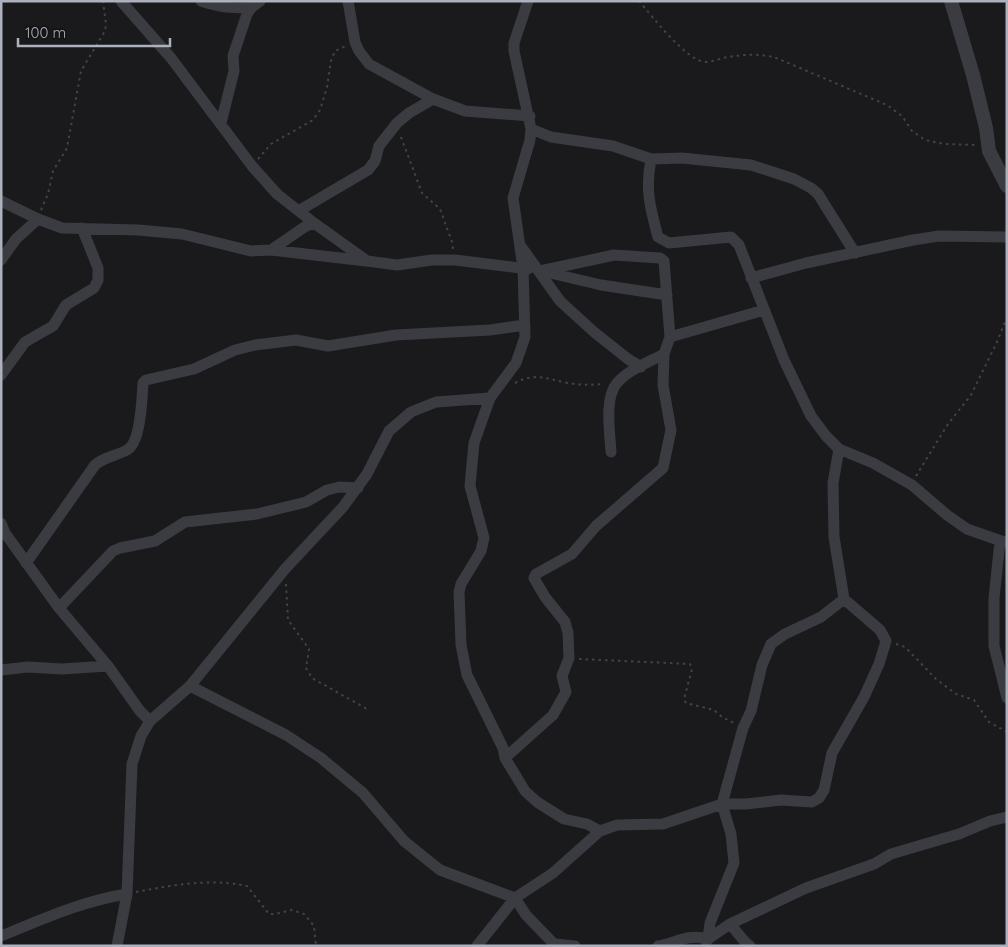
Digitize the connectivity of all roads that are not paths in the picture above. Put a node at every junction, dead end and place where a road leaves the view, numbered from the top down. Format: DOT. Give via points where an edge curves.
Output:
graph roads {
  1 [pos="121,1"];
  2 [pos="201,1"];
  3 [pos="348,1"];
  4 [pos="528,1"];
  5 [pos="951,1"];
  6 [pos="256,4"];
  7 [pos="433,100"];
  8 [pos="530,116"];
  9 [pos="221,123"];
  10 [pos="532,129"];
  11 [pos="650,159"];
  12 [pos="1007,186"];
  13 [pos="1,201"];
  14 [pos="300,210"];
  15 [pos="38,220"];
  16 [pos="314,223"];
  17 [pos="82,228"];
  18 [pos="1007,238"];
  19 [pos="519,243"];
  20 [pos="271,250"];
  21 [pos="855,253"];
  22 [pos="1,260"];
  23 [pos="367,261"];
  24 [pos="523,268"];
  25 [pos="540,271"];
  26 [pos="751,278"];
  27 [pos="667,295"];
  28 [pos="764,310"];
  29 [pos="525,325"];
  30 [pos="670,337"];
  31 [pos="664,354"];
  32 [pos="641,366"];
  33 [pos="1,375"];
  34 [pos="492,396"];
  35 [pos="839,448"];
  36 [pos="611,452"];
  37 [pos="358,488"];
  38 [pos="1,523"];
  39 [pos="1004,542"];
  40 [pos="26,563"];
  41 [pos="844,599"];
  42 [pos="59,608"];
  43 [pos="108,666"];
  44 [pos="1,670"];
  45 [pos="190,686"];
  46 [pos="1007,698"];
  47 [pos="150,721"];
  48 [pos="505,758"];
  49 [pos="722,804"];
  50 [pos="1007,817"];
  51 [pos="600,831"];
  52 [pos="127,894"];
  53 [pos="515,898"];
  54 [pos="730,924"];
  55 [pos="1,936"];
  56 [pos="706,942"];
  57 [pos="555,945"];
  58 [pos="117,946"];
  59 [pos="477,946"];
  60 [pos="575,946"];
  61 [pos="658,946"];
  62 [pos="750,946"];
  1 -- 9 [label="street" via="171,58"];
  2 -- 6 [label="street" via="238,8"];
  3 -- 7 [label="street" via="355,42 369,64"];
  4 -- 8 [label="street" via="514,51"];
  5 -- 12 [label="street" via="975,84 989,151"];
  6 -- 9 [label="street" via="247,14 233,56 234,71"];
  7 -- 8 [label="street" via="465,111"];
  7 -- 14 [label="street" via="397,123 378,146 375,161 368,170"];
  8 -- 10 [label="street"];
  9 -- 14 [label="street" via="277,194"];
  10 -- 11 [label="street" via="551,136 614,146"];
  10 -- 19 [label="street" via="513,198"];
  11 -- 21 [label="street" via="738,163 794,179 818,194"];
  11 -- 26 [label="street" via="648,199 658,237 669,243 731,237 740,245"];
  13 -- 15 [label="street"];
  14 -- 16 [label="street"];
  15 -- 17 [label="street" via="62,228"];
  15 -- 22 [label="street" via="16,239"];
  16 -- 20 [label="street"];
  16 -- 23 [label="street"];
  17 -- 20 [label="street" via="182,234 251,251"];
  17 -- 33 [label="street" via="98,268 94,288 66,304 53,326 26,342"];
  18 -- 21 [label="street" via="939,236"];
  19 -- 24 [label="street"];
  19 -- 25 [label="street"];
  20 -- 23 [label="street"];
  21 -- 26 [label="street"];
  23 -- 24 [label="street" via="397,265 455,260"];
  24 -- 25 [label="street"];
  24 -- 29 [label="street"];
  25 -- 27 [label="street"];
  25 -- 27 [label="street" via="614,255 660,258 664,261"];
  25 -- 32 [label="street" via="560,301 594,332"];
  26 -- 28 [label="street"];
  27 -- 30 [label="street"];
  28 -- 30 [label="street"];
  28 -- 35 [label="street" via="811,416"];
  29 -- 34 [label="street" via="525,337 516,363"];
  29 -- 40 [label="street" via="396,335 328,346 296,340 255,345 235,350 194,370 146,380 133,445 95,465"];
  30 -- 31 [label="street"];
  31 -- 32 [label="street"];
  31 -- 48 [label="street" via="663,385 671,430 663,468 596,526 572,554 536,574 534,578 565,622 568,632 569,658 562,676 566,692 553,714"];
  32 -- 36 [label="street" via="616,384 608,407"];
  34 -- 37 [label="street" via="436,402 411,412 388,431"];
  34 -- 48 [label="street" via="474,443 470,486 484,542 459,592 461,645 467,675"];
  35 -- 39 [label="street" via="912,485 966,529"];
  35 -- 41 [label="street" via="833,483 834,537"];
  37 -- 42 [label="street" via="327,490 306,502 257,514 185,522 155,541 120,548 113,551"];
  37 -- 45 [label="street" via="285,569"];
  38 -- 40 [label="street"];
  39 -- 46 [label="street" via="994,598 994,646"];
  40 -- 42 [label="street"];
  41 -- 49 [label="street" via="821,618 771,644"];
  41 -- 49 [label="street" via="880,630 886,641 864,697 832,753 824,790 812,802 781,800"];
  42 -- 43 [label="street"];
  43 -- 44 [label="street"];
  43 -- 47 [label="street"];
  45 -- 47 [label="street"];
  45 -- 53 [label="street" via="321,758 363,794 404,840 440,870"];
  47 -- 52 [label="street" via="141,736 132,764"];
  48 -- 51 [label="street" via="525,791 537,802 564,819"];
  49 -- 51 [label="street" via="663,824 617,825"];
  49 -- 56 [label="street" via="731,834 734,863 710,923"];
  50 -- 54 [label="street" via="892,854 874,864 806,888"];
  51 -- 53 [label="street" via="553,873"];
  52 -- 55 [label="street" via="70,908"];
  52 -- 58 [label="street"];
  53 -- 57 [label="street" via="526,915"];
  53 -- 59 [label="street"];
  54 -- 56 [label="street"];
  54 -- 62 [label="street"];
  56 -- 61 [label="street" via="700,936"];
  57 -- 60 [label="street"];
}
